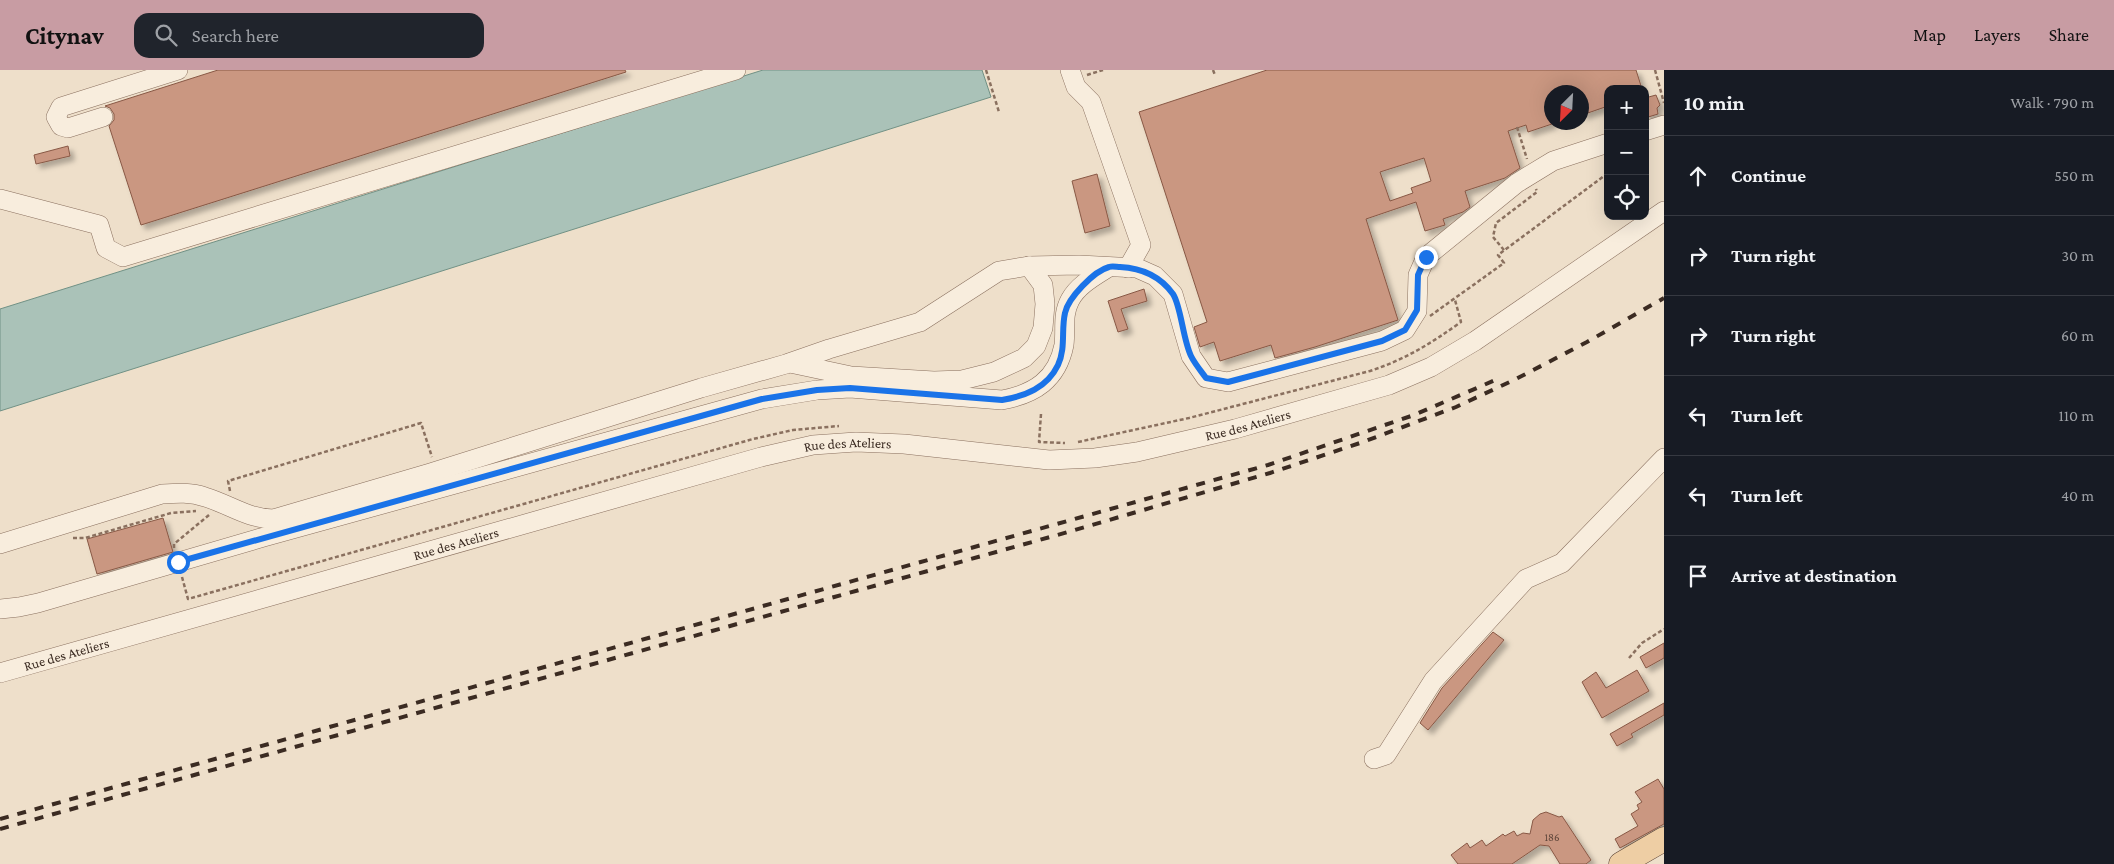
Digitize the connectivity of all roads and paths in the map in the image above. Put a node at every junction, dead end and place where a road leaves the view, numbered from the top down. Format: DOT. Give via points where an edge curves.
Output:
graph roads {
  1 [pos="178,70"];
  2 [pos="736,70"];
  3 [pos="986,70"];
  4 [pos="1070,70"];
  5 [pos="1213,70"];
  6 [pos="1655,70"];
  7 [pos="1215,75"];
  8 [pos="1660,87"];
  9 [pos="1664,88"];
  10 [pos="1664,104"];
  11 [pos="999,112"];
  12 [pos="104,118"];
  13 [pos="1664,125"];
  14 [pos="1648,130"];
  15 [pos="1604,144"];
  16 [pos="1605,175"];
  17 [pos="0,199"];
  18 [pos="1664,211"];
  19 [pos="1029,266"];
  20 [pos="1108,267"];
  21 [pos="1128,268"];
  22 [pos="1454,300"];
  23 [pos="1413,317"];
  24 [pos="790,363"];
  25 [pos="1041,414"];
  26 [pos="1066,442"];
  27 [pos="1075,443"];
  28 [pos="1664,458"];
  29 [pos="204,520"];
  30 [pos="67,539"];
  31 [pos="0,544"];
  32 [pos="0,609"];
  33 [pos="1664,629"];
  34 [pos="1629,658"];
  35 [pos="0,673"];
  36 [pos="1374,759"];
  37 [pos="1664,839"];
  38 [pos="1621,864"];
  1 -- 12 [label="street" via="61,108 56,117 61,126 68,128"];
  2 -- 17 [label="street" via="123,257 106,248 98,225"];
  3 -- 11 [label="path"];
  4 -- 21 [label="street" via="1076,87 1091,102 1140,244"];
  5 -- 7 [label="path"];
  6 -- 8 [label="path"];
  8 -- 9 [label="path"];
  8 -- 10 [label="path"];
  13 -- 14 [label="street"];
  15 -- 23 [label="street" via="1553,161 1517,183 1426,257 1418,275 1417,310"];
  16 -- 22 [label="path" via="1498,255 1504,264"];
  18 -- 35 [label="street, Rue des Ateliers" via="1431,368 1389,386 1235,429 1137,452 1049,460 904,444 856,442 812,445"];
  19 -- 20 [label="street"];
  19 -- 24 [label="street" via="999,271 920,322"];
  19 -- 24 [label="street" via="1043,284 1043,328 1036,346 1024,358 994,372 962,380 934,381 851,376"];
  20 -- 21 [label="street"];
  20 -- 32 [label="street" via="1083,284 1071,298 1065,313 1064,345 1058,365 1047,381 1016,398 1002,400 850,388 762,399 38,603"];
  21 -- 23 [label="street" via="1156,276 1173,294 1191,356 1206,378 1228,382 1382,341 1405,330"];
  22 -- 23 [label="path" via="1432,316"];
  22 -- 27 [label="path" via="1461,322 1428,346 1398,362 1189,418"];
  24 -- 31 [label="street" via="273,519 256,518 205,497 184,493 162,494"];
  25 -- 26 [label="path" via="1039,442"];
  28 -- 36 [label="street" via="1562,563 1526,579 1434,681 1386,756"];
  29 -- 30 [label="path" via="201,511 171,513 85,538"];
  33 -- 34 [label="path" via="1642,643"];
  37 -- 38 [label="main road"];
}
